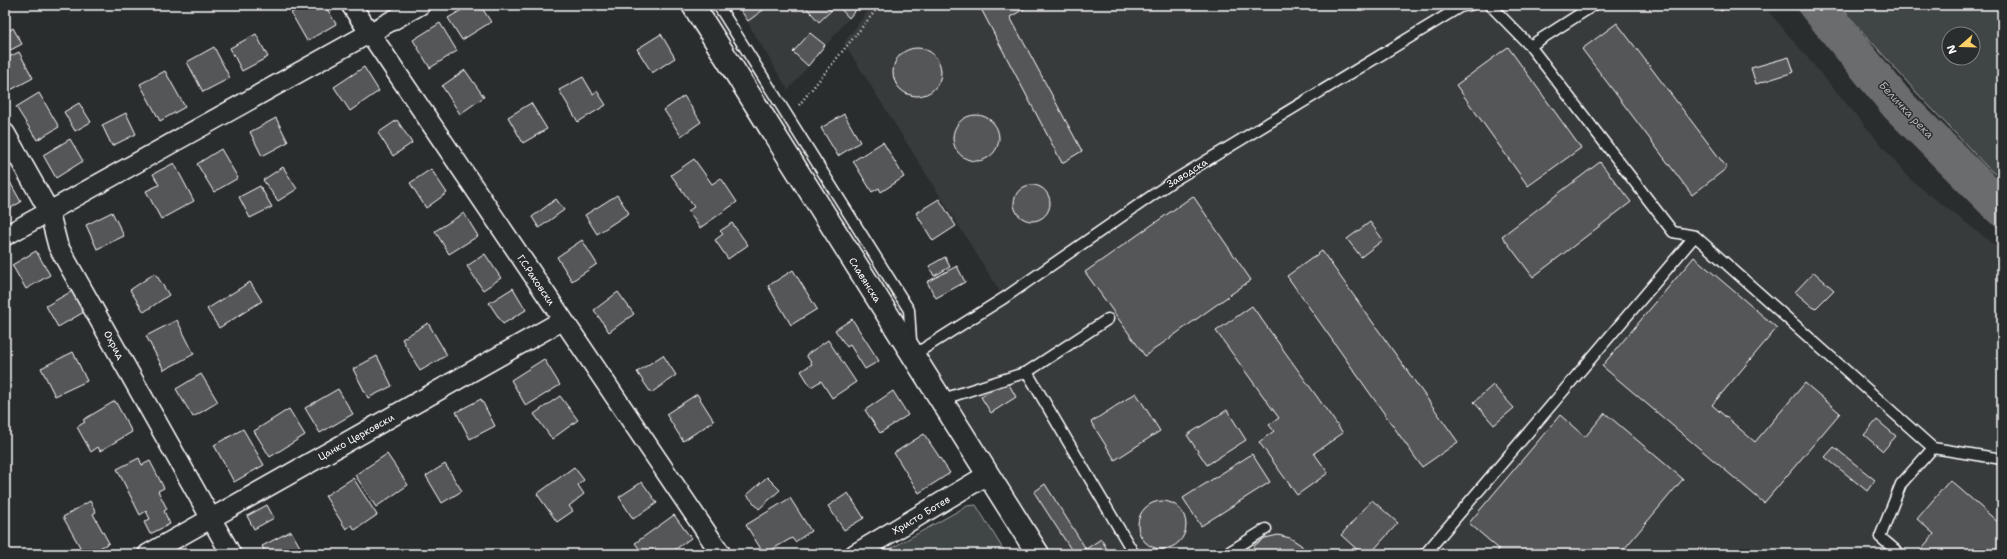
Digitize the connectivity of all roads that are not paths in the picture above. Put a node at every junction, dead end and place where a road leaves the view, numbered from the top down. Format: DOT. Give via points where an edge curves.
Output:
graph roads {
  1 [pos="351,5"];
  2 [pos="420,5"];
  3 [pos="693,5"];
  4 [pos="718,5"];
  5 [pos="1470,5"];
  6 [pos="1490,5"];
  7 [pos="1594,5"];
  8 [pos="371,33"];
  9 [pos="1530,46"];
  10 [pos="5,133"];
  11 [pos="49,211"];
  12 [pos="5,236"];
  13 [pos="1695,236"];
  14 [pos="1108,319"];
  15 [pos="563,320"];
  16 [pos="912,356"];
  17 [pos="1027,372"];
  18 [pos="940,400"];
  19 [pos="1933,448"];
  20 [pos="2002,459"];
  21 [pos="987,475"];
  22 [pos="210,519"];
  23 [pos="1266,529"];
  24 [pos="148,554"];
  25 [pos="231,554"];
  26 [pos="721,554"];
  27 [pos="855,554"];
  28 [pos="1038,554"];
  29 [pos="1134,554"];
  30 [pos="1226,554"];
  31 [pos="1425,554"];
  32 [pos="1900,554"];
  1 -- 8 [label="street, Г.С.Раковски"];
  2 -- 8 [label="street"];
  3 -- 16 [label="street, Славянска"];
  4 -- 16 [label="lane" via="909,310"];
  5 -- 16 [label="lane, Заводска" via="1460,7 1173,181 1004,298"];
  6 -- 9 [label="lane"];
  7 -- 9 [label="lane"];
  8 -- 11 [label="street"];
  8 -- 15 [label="street, Г.С.Раковски"];
  9 -- 13 [label="lane" via="1673,232"];
  10 -- 11 [label="street, Охрид"];
  11 -- 12 [label="street"];
  11 -- 22 [label="street, Охрид" via="58,246"];
  13 -- 19 [label="lane"];
  13 -- 31 [label="lane"];
  14 -- 17 [label="lane"];
  15 -- 22 [label="street, Цанко Церковски"];
  15 -- 26 [label="street, Г.С.Раковски"];
  16 -- 18 [label="street, Славянска"];
  17 -- 18 [label="lane"];
  17 -- 29 [label="lane"];
  18 -- 21 [label="street, Славянска"];
  19 -- 20 [label="lane"];
  19 -- 32 [label="lane" via="1901,484 1880,536"];
  21 -- 27 [label="street, Христо Ботев"];
  21 -- 28 [label="street, Славянска"];
  22 -- 24 [label="street, Цанко Церковски"];
  22 -- 25 [label="street, Охрид"];
  23 -- 30 [label="lane"];
}
